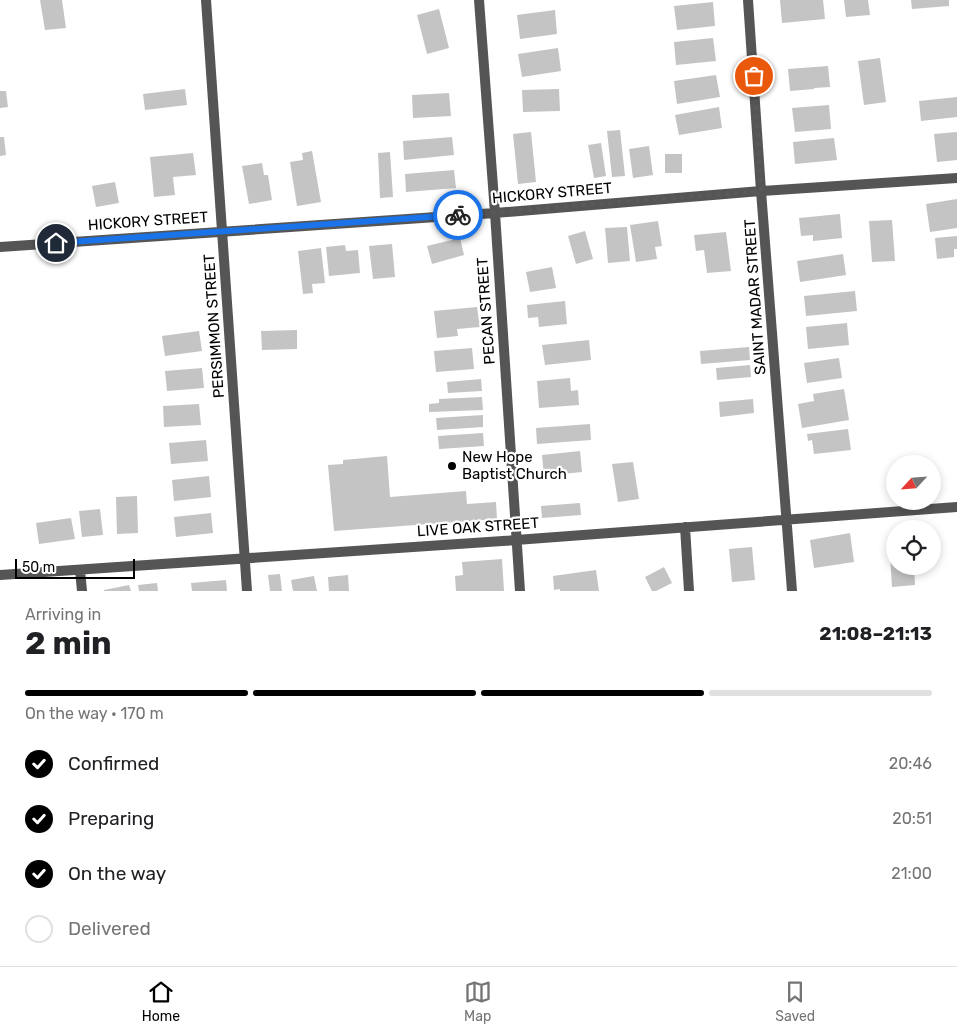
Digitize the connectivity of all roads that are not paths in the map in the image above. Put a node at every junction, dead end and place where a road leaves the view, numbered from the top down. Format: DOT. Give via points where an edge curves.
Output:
graph roads {
  1 [pos="206,0"];
  2 [pos="479,0"];
  3 [pos="748,0"];
  4 [pos="957,178"];
  5 [pos="761,191"];
  6 [pos="495,213"];
  7 [pos="222,231"];
  8 [pos="0,247"];
  9 [pos="957,507"];
  10 [pos="787,520"];
  11 [pos="685,527"];
  12 [pos="516,540"];
  13 [pos="245,558"];
  14 [pos="80,570"];
  15 [pos="0,575"];
  16 [pos="82,591"];
  17 [pos="247,591"];
  18 [pos="520,591"];
  19 [pos="689,591"];
  20 [pos="792,591"];
  1 -- 7 [label="street, PERSIMMON STREET"];
  2 -- 6 [label="street, PECAN STREET"];
  3 -- 5 [label="street, SAINT MADAR STREET"];
  4 -- 5 [label="street, HICKORY STREET"];
  5 -- 6 [label="street, HICKORY STREET"];
  5 -- 10 [label="street, SAINT MADAR STREET"];
  6 -- 7 [label="street, HICKORY STREET"];
  6 -- 12 [label="street, PECAN STREET"];
  7 -- 8 [label="street, HICKORY STREET"];
  7 -- 13 [label="street, PERSIMMON STREET"];
  9 -- 10 [label="street, LIVE OAK STREET"];
  10 -- 11 [label="street, LIVE OAK STREET"];
  10 -- 20 [label="street, SAINT MADAR STREET"];
  11 -- 12 [label="street, LIVE OAK STREET"];
  11 -- 19 [label="street"];
  12 -- 13 [label="street, LIVE OAK STREET"];
  12 -- 18 [label="street, PECAN STREET"];
  13 -- 14 [label="street, LIVE OAK STREET"];
  13 -- 17 [label="street, PERSIMMON STREET"];
  14 -- 15 [label="street, LIVE OAK STREET"];
  14 -- 16 [label="street"];
}
